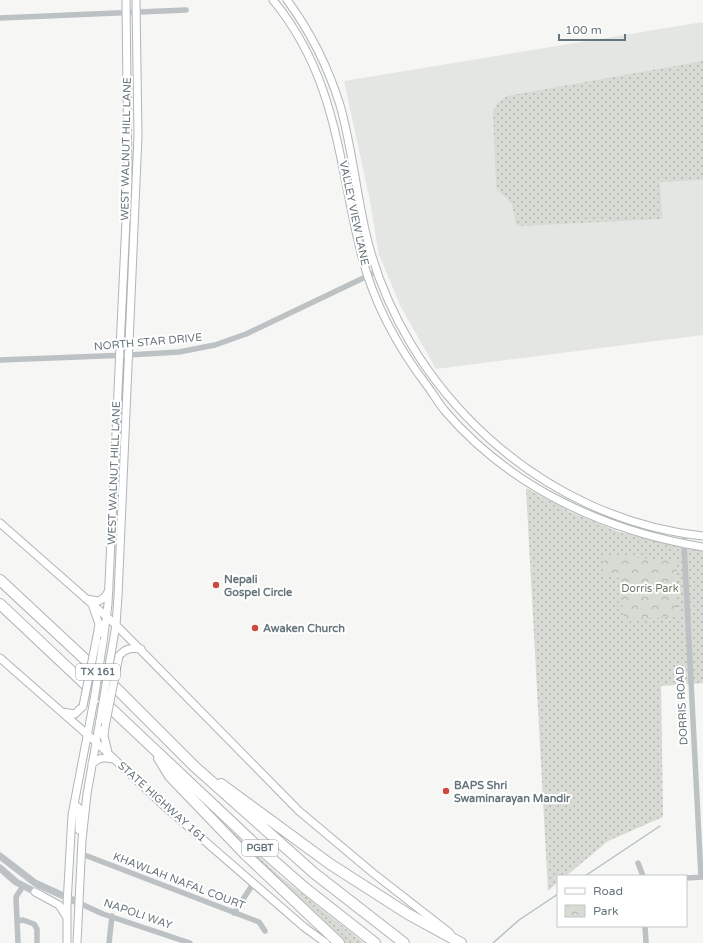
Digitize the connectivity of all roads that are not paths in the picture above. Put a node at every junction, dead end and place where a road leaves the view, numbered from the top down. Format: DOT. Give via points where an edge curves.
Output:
graph roads {
  1 [pos="126,0"];
  2 [pos="136,0"];
  3 [pos="273,0"];
  4 [pos="287,0"];
  5 [pos="186,10"];
  6 [pos="126,12"];
  7 [pos="136,12"];
  8 [pos="0,18"];
  9 [pos="128,174"];
  10 [pos="137,174"];
  11 [pos="124,255"];
  12 [pos="133,256"];
  13 [pos="378,271"];
  14 [pos="368,276"];
  15 [pos="129,355"];
  16 [pos="118,356"];
  17 [pos="0,360"];
  18 [pos="0,523"];
  19 [pos="112,533"];
  20 [pos="120,534"];
  21 [pos="685,534"];
  22 [pos="703,536"];
  23 [pos="684,544"];
  24 [pos="703,547"];
  25 [pos="0,580"];
  26 [pos="109,590"];
  27 [pos="84,598"];
  28 [pos="0,604"];
  29 [pos="93,606"];
  30 [pos="107,617"];
  31 [pos="116,625"];
  32 [pos="141,649"];
  33 [pos="0,658"];
  34 [pos="62,712"];
  35 [pos="88,735"];
  36 [pos="97,743"];
  37 [pos="151,746"];
  38 [pos="108,754"];
  39 [pos="115,760"];
  40 [pos="92,764"];
  41 [pos="194,766"];
  42 [pos="74,804"];
  43 [pos="82,840"];
  44 [pos="82,854"];
  45 [pos="0,858"];
  46 [pos="638,863"];
  47 [pos="0,868"];
  48 [pos="643,875"];
  49 [pos="702,877"];
  50 [pos="687,878"];
  51 [pos="254,884"];
  52 [pos="23,886"];
  53 [pos="35,892"];
  54 [pos="67,900"];
  55 [pos="79,903"];
  56 [pos="234,913"];
  57 [pos="112,916"];
  58 [pos="67,919"];
  59 [pos="17,921"];
  60 [pos="645,927"];
  61 [pos="265,931"];
  62 [pos="18,943"];
  63 [pos="37,943"];
  64 [pos="67,943"];
  65 [pos="78,943"];
  66 [pos="109,943"];
  67 [pos="190,943"];
  68 [pos="326,943"];
  69 [pos="339,943"];
  70 [pos="374,943"];
  71 [pos="404,943"];
  72 [pos="462,943"];
  73 [pos="646,943"];
  1 -- 6 [label="main road, WEST WALNUT HILL LANE"];
  2 -- 7 [label="main road, WEST WALNUT HILL LANE"];
  3 -- 14 [label="main road, VALLEY VIEW LANE" via="292,25 321,80 336,132"];
  4 -- 13 [label="main road, VALLEY VIEW LANE" via="326,67 340,106 366,234"];
  5 -- 7 [label="street"];
  6 -- 7 [label="street"];
  6 -- 8 [label="street"];
  6 -- 9 [label="main road, WEST WALNUT HILL LANE"];
  7 -- 10 [label="main road, WEST WALNUT HILL LANE"];
  9 -- 10 [label="main road"];
  9 -- 11 [label="main road, WEST WALNUT HILL LANE"];
  10 -- 12 [label="main road, WEST WALNUT HILL LANE"];
  11 -- 12 [label="main road"];
  11 -- 16 [label="main road, WEST WALNUT HILL LANE"];
  12 -- 15 [label="main road, WEST WALNUT HILL LANE"];
  13 -- 14 [label="street, NORTH STAR DRIVE"];
  13 -- 21 [label="main road, VALLEY VIEW LANE" via="398,320 426,367 461,412 497,447 530,472 589,504 636,522"];
  14 -- 15 [label="street, NORTH STAR DRIVE" via="220,344 179,352"];
  14 -- 23 [label="main road, VALLEY VIEW LANE" via="388,323 418,374 444,410 477,444 517,477 547,495 610,523"];
  15 -- 16 [label="street, NORTH STAR DRIVE"];
  15 -- 20 [label="main road, WEST WALNUT HILL LANE"];
  16 -- 17 [label="street, NORTH STAR DRIVE"];
  16 -- 19 [label="main road, WEST WALNUT HILL LANE"];
  18 -- 27 [label="main road"];
  19 -- 20 [label="main road"];
  19 -- 26 [label="main road, WEST WALNUT HILL LANE"];
  20 -- 31 [label="main road, WEST WALNUT HILL LANE"];
  21 -- 22 [label="main road, VALLEY VIEW LANE"];
  21 -- 23 [label="street, DORRIS ROAD"];
  23 -- 24 [label="main road, VALLEY VIEW LANE"];
  23 -- 49 [label="street, DORRIS ROAD"];
  25 -- 41 [label="highway, TX 161" via="120,691"];
  26 -- 27 [label="main road" via="99,600"];
  26 -- 30 [label="main road, WEST WALNUT HILL LANE"];
  27 -- 29 [label="main road"];
  28 -- 37 [label="highway, TX 161"];
  29 -- 30 [label="main road"];
  29 -- 34 [label="main road, bridge" via="99,624 83,706 75,714"];
  30 -- 31 [label="main road"];
  30 -- 35 [label="main road, WEST WALNUT HILL LANE, bridge"];
  31 -- 32 [label="main road"];
  31 -- 36 [label="main road, WEST WALNUT HILL LANE, bridge"];
  32 -- 38 [label="main road, bridge" via="130,648 119,656 105,727"];
  32 -- 72 [label="main road" via="299,811"];
  33 -- 34 [label="main road, STATE HIGHWAY 161"];
  34 -- 35 [label="main road, STATE HIGHWAY 161"];
  35 -- 36 [label="main road, STATE HIGHWAY 161"];
  35 -- 42 [label="main road, WEST WALNUT HILL LANE"];
  36 -- 38 [label="main road, STATE HIGHWAY 161"];
  36 -- 40 [label="main road, WEST WALNUT HILL LANE"];
  37 -- 69 [label="highway" via="170,776 219,828"];
  37 -- 70 [label="highway, PGBT" via="281,867"];
  38 -- 39 [label="main road, STATE HIGHWAY 161"];
  39 -- 40 [label="main road" via="104,757"];
  39 -- 51 [label="main road, STATE HIGHWAY 161"];
  40 -- 43 [label="main road, WEST WALNUT HILL LANE"];
  41 -- 71 [label="highway, PGBT" via="314,873"];
  41 -- 72 [label="highway" via="234,792 330,864 408,914"];
  42 -- 43 [label="main road" via="79,808"];
  42 -- 54 [label="main road, WEST WALNUT HILL LANE"];
  43 -- 44 [label="main road, WEST WALNUT HILL LANE"];
  44 -- 55 [label="main road, WEST WALNUT HILL LANE"];
  44 -- 56 [label="street, KHAWLAH NAFAL COURT"];
  45 -- 54 [label="street" via="35,883"];
  46 -- 48 [label="street"];
  47 -- 52 [label="street"];
  49 -- 50 [label="street"];
  51 -- 56 [label="street"];
  51 -- 68 [label="main road, STATE HIGHWAY 161"];
  52 -- 53 [label="street"];
  52 -- 59 [label="street" via="16,897"];
  53 -- 54 [label="street"];
  53 -- 58 [label="main road" via="59,905"];
  54 -- 55 [label="street"];
  54 -- 58 [label="main road, WEST WALNUT HILL LANE"];
  55 -- 57 [label="street, NAPOLI WAY"];
  55 -- 65 [label="main road, WEST WALNUT HILL LANE"];
  56 -- 61 [label="street, KHAWLAH NAFAL COURT" via="259,922"];
  57 -- 66 [label="street"];
  57 -- 67 [label="street, NAPOLI WAY"];
  58 -- 64 [label="main road, WEST WALNUT HILL LANE"];
  59 -- 62 [label="street"];
  59 -- 63 [label="street" via="24,920 34,924 37,929"];
  60 -- 73 [label="street"];
}
